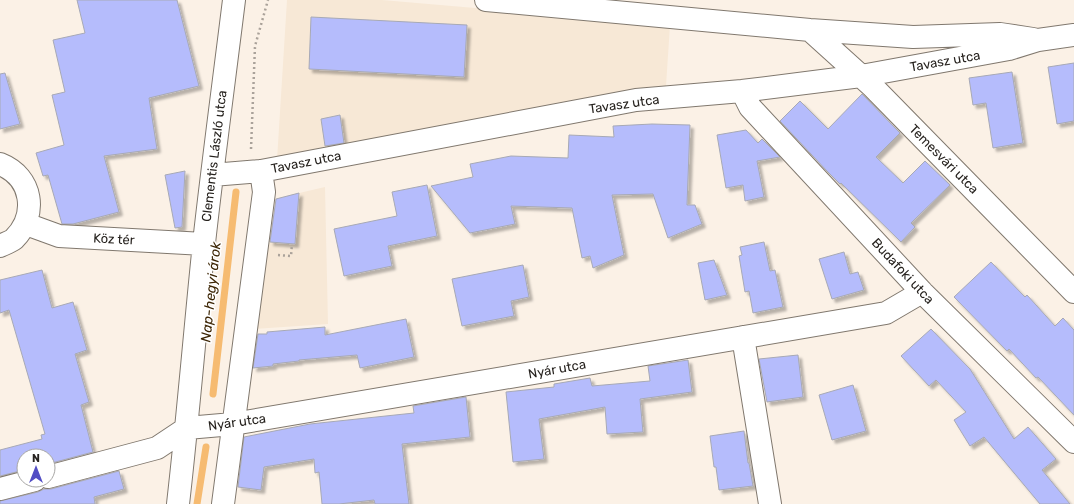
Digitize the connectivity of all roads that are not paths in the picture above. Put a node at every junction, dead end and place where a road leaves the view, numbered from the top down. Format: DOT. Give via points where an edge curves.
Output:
graph roads {
  1 [pos="234,0"];
  2 [pos="486,0"];
  3 [pos="810,30"];
  4 [pos="1074,35"];
  5 [pos="1038,40"];
  6 [pos="861,76"];
  7 [pos="742,92"];
  8 [pos="0,164"];
  9 [pos="261,171"];
  10 [pos="212,175"];
  11 [pos="26,224"];
  12 [pos="204,244"];
  13 [pos="0,246"];
  14 [pos="922,292"];
  15 [pos="1074,292"];
  16 [pos="743,337"];
  17 [pos="233,424"];
  18 [pos="187,428"];
  19 [pos="1074,442"];
  20 [pos="56,475"];
  21 [pos="16,485"];
  22 [pos="0,489"];
  23 [pos="178,504"];
  24 [pos="223,504"];
  25 [pos="770,504"];
  1 -- 10 [label="street, Clementis László utca"];
  2 -- 3 [label="street, Tavasz utca"];
  3 -- 5 [label="street, Tavasz utca" via="913,37 1000,34"];
  3 -- 6 [label="street, Temesvári utca"];
  4 -- 5 [label="street, Tavasz utca"];
  5 -- 6 [label="street, Tavasz utca" via="1009,49"];
  6 -- 7 [label="street, Tavasz utca"];
  6 -- 15 [label="street, Temesvári utca"];
  7 -- 9 [label="street, Tavasz utca" via="636,100"];
  7 -- 14 [label="street, Budafoki utca" via="750,107"];
  8 -- 11 [label="street" via="10,168 24,183 30,203"];
  9 -- 10 [label="street, Tavasz utca"];
  9 -- 17 [label="street" via="264,192"];
  10 -- 12 [label="street, Clementis László utca"];
  11 -- 12 [label="street, Köz tér" via="59,236"];
  11 -- 13 [label="street" via="13,240"];
  12 -- 18 [label="street, Clementis László utca"];
  14 -- 16 [label="street, Nyár utca" via="886,313"];
  14 -- 19 [label="street, Budafoki utca"];
  16 -- 17 [label="street, Nyár utca"];
  16 -- 25 [label="street"];
  17 -- 18 [label="street, Nyár utca"];
  17 -- 24 [label="street"];
  18 -- 20 [label="street" via="157,448"];
  18 -- 23 [label="street, Clementis László utca"];
  21 -- 22 [label="street"];
}
